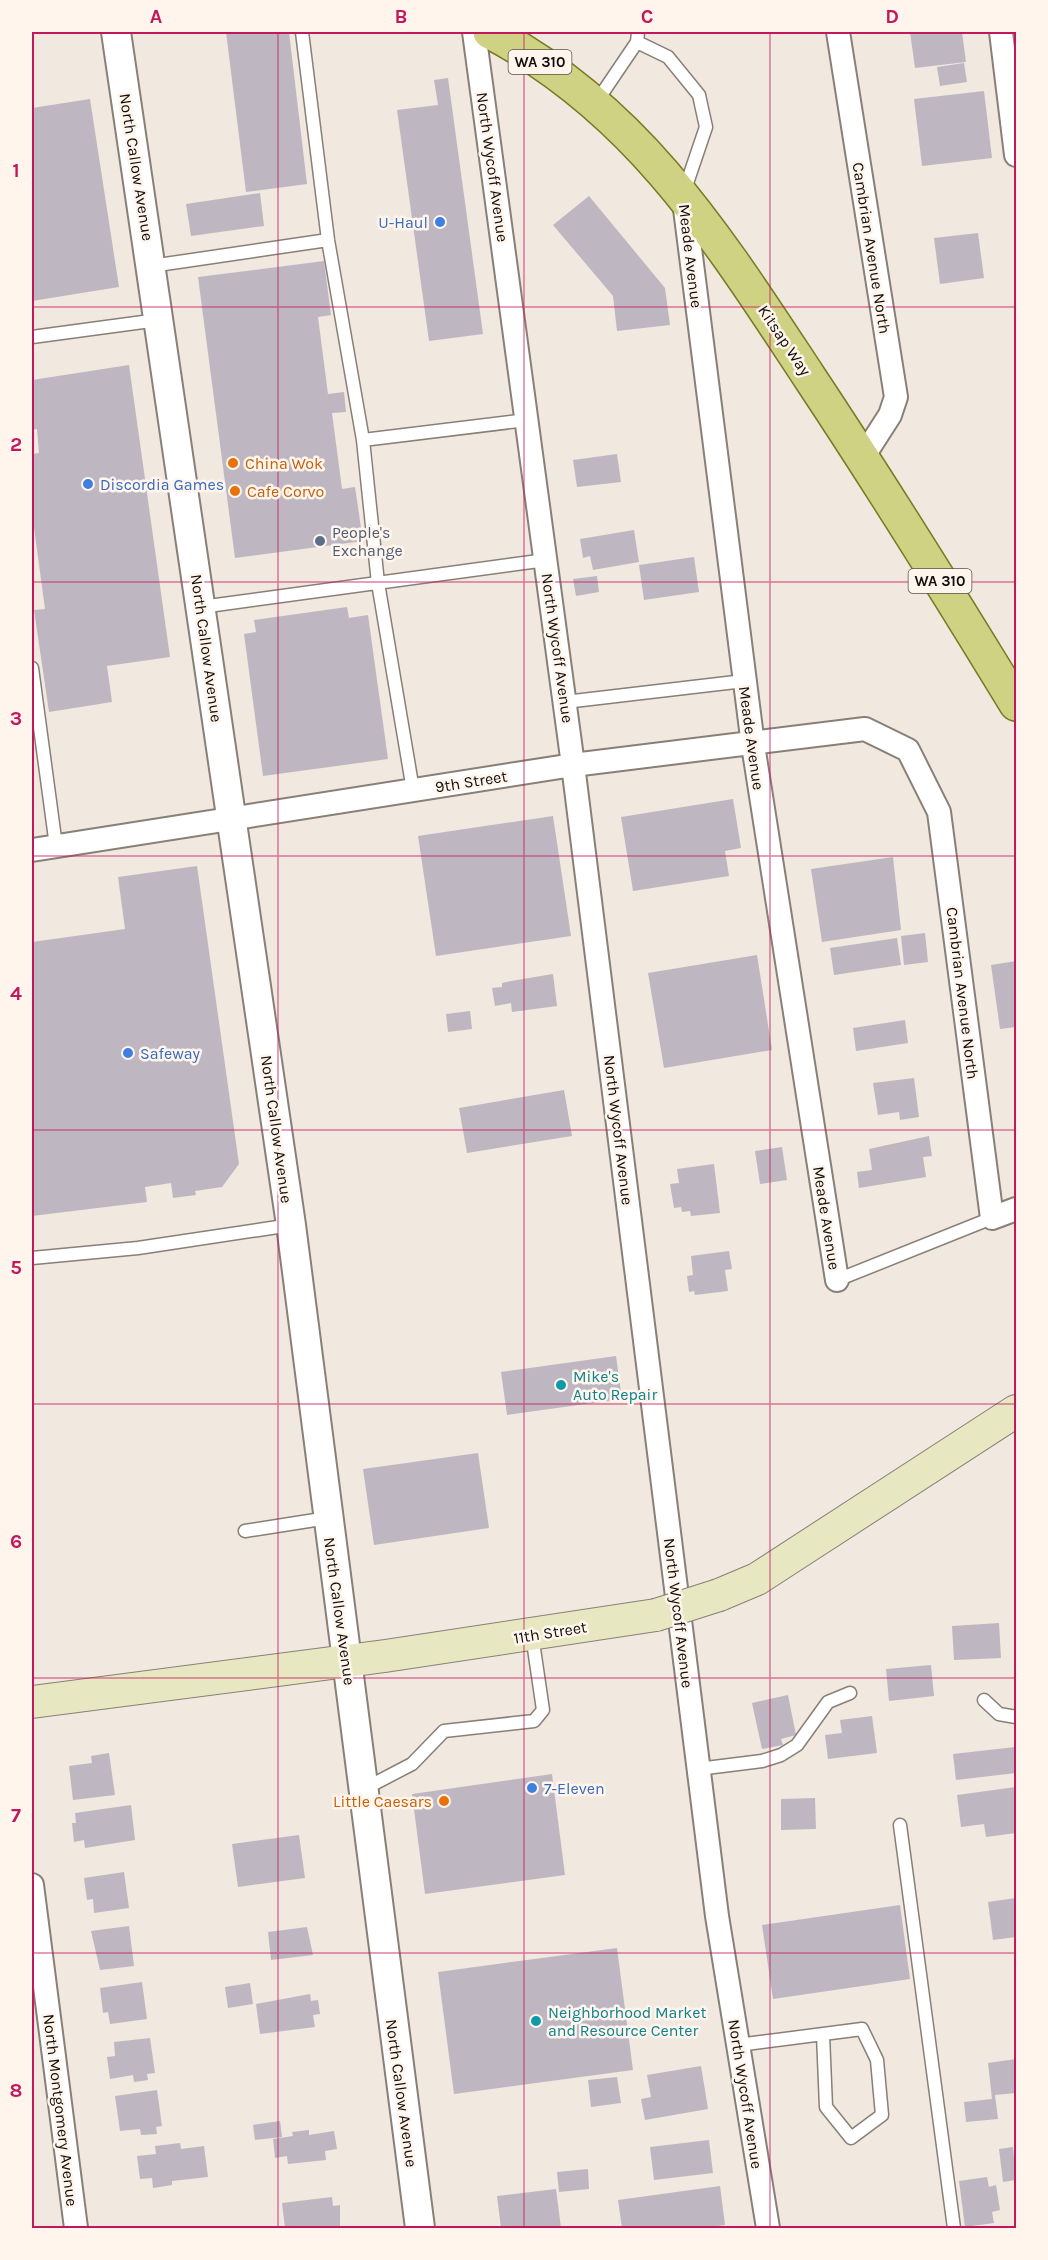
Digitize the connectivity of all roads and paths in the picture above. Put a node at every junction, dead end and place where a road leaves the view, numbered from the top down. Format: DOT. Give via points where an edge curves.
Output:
graph roads {
  1 [pos="117,32"];
  2 [pos="302,32"];
  3 [pos="474,32"];
  4 [pos="490,32"];
  5 [pos="838,32"];
  6 [pos="1001,32"];
  7 [pos="638,37"];
  8 [pos="594,105"];
  9 [pos="1017,155"];
  10 [pos="683,194"];
  11 [pos="328,240"];
  12 [pos="152,266"];
  13 [pos="159,320"];
  14 [pos="32,337"];
  15 [pos="527,420"];
  16 [pos="363,440"];
  17 [pos="863,457"];
  18 [pos="546,560"];
  19 [pos="378,583"];
  20 [pos="201,607"];
  21 [pos="32,668"];
  22 [pos="744,681"];
  23 [pos="565,702"];
  24 [pos="1017,704"];
  25 [pos="753,745"];
  26 [pos="908,750"];
  27 [pos="573,765"];
  28 [pos="413,790"];
  29 [pos="231,818"];
  30 [pos="56,846"];
  31 [pos="32,850"];
  32 [pos="1017,1209"];
  33 [pos="992,1218"];
  34 [pos="291,1226"];
  35 [pos="32,1258"];
  36 [pos="837,1280"];
  37 [pos="1017,1411"];
  38 [pos="328,1518"];
  39 [pos="245,1532"];
  40 [pos="532,1635"];
  41 [pos="347,1661"];
  42 [pos="850,1693"];
  43 [pos="984,1700"];
  44 [pos="32,1702"];
  45 [pos="1017,1717"];
  46 [pos="699,1769"];
  47 [pos="363,1790"];
  48 [pos="900,1825"];
  49 [pos="32,1885"];
  50 [pos="823,2034"];
  51 [pos="738,2045"];
  52 [pos="76,2229"];
  53 [pos="420,2229"];
  54 [pos="768,2229"];
  55 [pos="954,2229"];
  1 -- 12 [label="street, North Callow Avenue"];
  2 -- 11 [label="lane"];
  3 -- 15 [label="street, North Wycoff Avenue"];
  4 -- 8 [label="main road, Kitsap Way / WA 310" via="538,61"];
  5 -- 17 [label="street, Cambrian Avenue North" via="896,397 890,415"];
  6 -- 9 [label="street"];
  7 -- 8 [label="lane"];
  7 -- 10 [label="lane" via="668,57 699,95 706,127"];
  8 -- 10 [label="main road, Kitsap Way / WA 310" via="644,149"];
  10 -- 17 [label="main road, Kitsap Way / WA 310"];
  10 -- 22 [label="street, Meade Avenue"];
  11 -- 12 [label="lane"];
  11 -- 16 [label="lane"];
  12 -- 13 [label="street, North Callow Avenue"];
  13 -- 14 [label="lane"];
  13 -- 20 [label="street, North Callow Avenue"];
  15 -- 16 [label="lane"];
  15 -- 18 [label="street, North Wycoff Avenue"];
  16 -- 19 [label="lane"];
  17 -- 24 [label="main road, Kitsap Way / WA 310"];
  18 -- 19 [label="lane"];
  18 -- 23 [label="street, North Wycoff Avenue"];
  19 -- 20 [label="lane"];
  19 -- 28 [label="lane"];
  20 -- 29 [label="street, North Callow Avenue"];
  21 -- 30 [label="lane"];
  22 -- 23 [label="lane"];
  22 -- 25 [label="street, Meade Avenue"];
  23 -- 27 [label="street, North Wycoff Avenue"];
  25 -- 26 [label="street, 9th Street" via="865,729"];
  25 -- 27 [label="street, 9th Street"];
  25 -- 36 [label="street, Meade Avenue"];
  26 -- 33 [label="street, Cambrian Avenue North" via="939,812"];
  27 -- 28 [label="street, 9th Street"];
  27 -- 46 [label="street, North Wycoff Avenue"];
  28 -- 29 [label="street, 9th Street"];
  29 -- 30 [label="street, 9th Street"];
  29 -- 34 [label="street, North Callow Avenue"];
  30 -- 31 [label="street, 9th Street"];
  32 -- 33 [label="street"];
  33 -- 36 [label="lane"];
  34 -- 35 [label="lane" via="138,1248"];
  34 -- 38 [label="street, North Callow Avenue"];
  37 -- 40 [label="main road, 11th Street, bridge" via="748,1583 656,1615"];
  38 -- 39 [label="lane"];
  38 -- 41 [label="street, North Callow Avenue"];
  40 -- 41 [label="main road, 11th Street"];
  40 -- 47 [label="lane" via="543,1710 534,1721 444,1731 412,1764"];
  41 -- 44 [label="main road, 11th Street"];
  41 -- 47 [label="street, North Callow Avenue"];
  42 -- 46 [label="lane" via="828,1702 797,1745 781,1755"];
  43 -- 45 [label="lane" via="999,1714"];
  46 -- 51 [label="street, North Wycoff Avenue"];
  47 -- 53 [label="street, North Callow Avenue"];
  48 -- 55 [label="lane"];
  49 -- 52 [label="street, North Montgomery Avenue"];
  50 -- 50 [label="lane" via="862,2029 877,2060 882,2115 851,2138 826,2107"];
  50 -- 51 [label="lane"];
  51 -- 54 [label="street, North Wycoff Avenue"];
}
